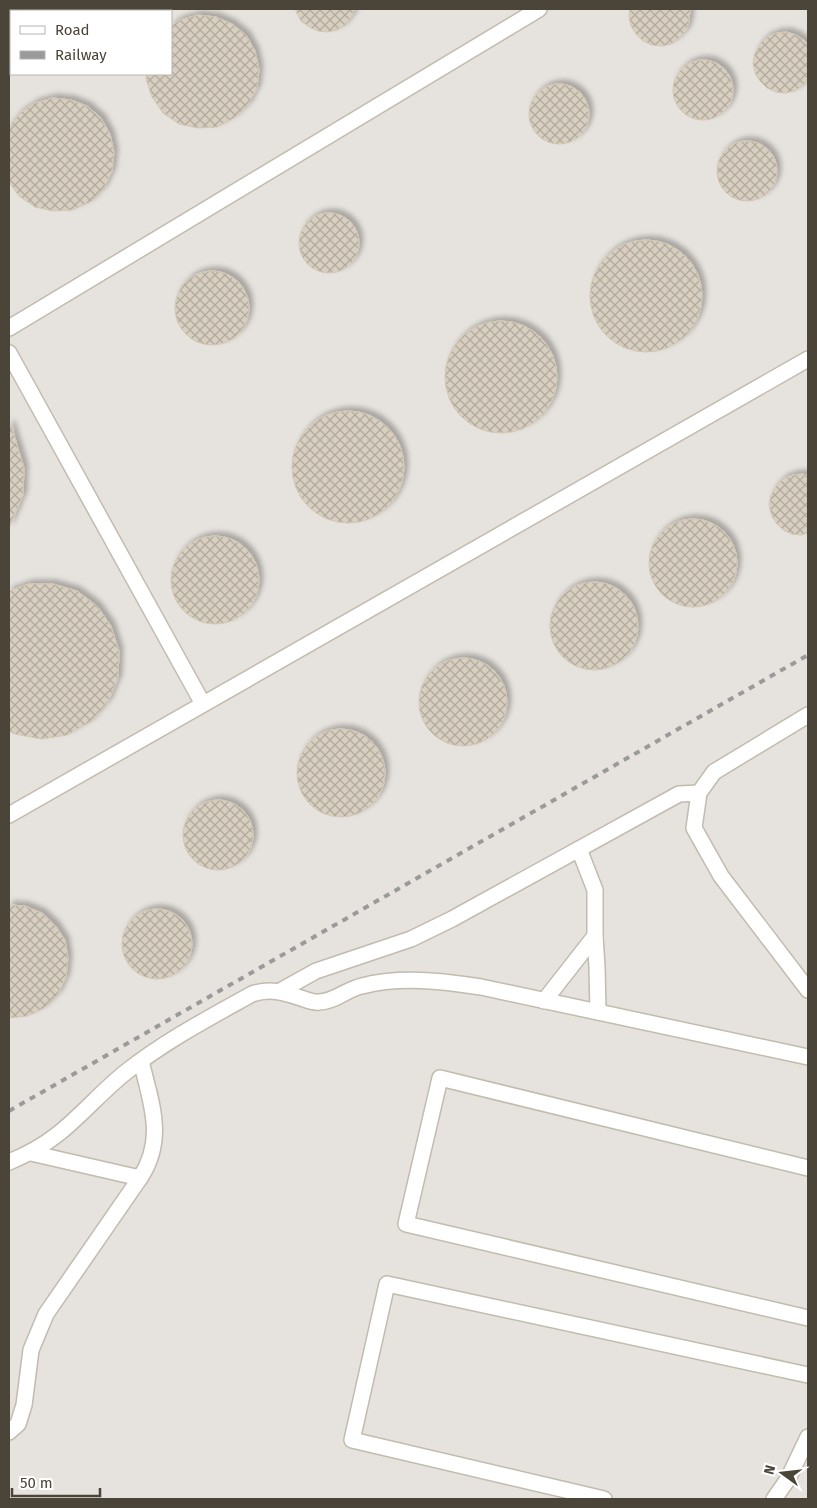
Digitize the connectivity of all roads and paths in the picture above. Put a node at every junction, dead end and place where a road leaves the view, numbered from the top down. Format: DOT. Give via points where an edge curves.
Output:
graph roads {
  1 [pos="539,9"];
  2 [pos="9,328"];
  3 [pos="9,353"];
  4 [pos="808,359"];
  5 [pos="203,704"];
  6 [pos="808,715"];
  7 [pos="699,793"];
  8 [pos="9,815"];
  9 [pos="580,849"];
  10 [pos="595,936"];
  11 [pos="808,990"];
  12 [pos="280,991"];
  13 [pos="544,1001"];
  14 [pos="598,1012"];
  15 [pos="808,1057"];
  16 [pos="141,1061"];
  17 [pos="31,1153"];
  18 [pos="9,1162"];
  19 [pos="808,1168"];
  20 [pos="140,1178"];
  21 [pos="808,1318"];
  22 [pos="808,1375"];
  23 [pos="9,1432"];
  24 [pos="808,1437"];
  25 [pos="604,1499"];
  26 [pos="774,1499"];
  1 -- 2 [label="lane"];
  3 -- 5 [label="lane"];
  4 -- 5 [label="lane"];
  5 -- 8 [label="lane"];
  6 -- 7 [label="lane" via="714,772"];
  7 -- 9 [label="lane" via="679,794"];
  7 -- 11 [label="lane" via="694,828 721,876"];
  9 -- 10 [label="lane" via="595,890"];
  9 -- 12 [label="lane" via="411,939 316,971"];
  10 -- 13 [label="lane"];
  10 -- 14 [label="lane"];
  12 -- 13 [label="lane" via="314,1002 326,1002 364,985 421,981 481,986"];
  12 -- 16 [label="lane" via="263,990 252,994 180,1034"];
  13 -- 14 [label="lane"];
  14 -- 15 [label="lane"];
  16 -- 17 [label="lane" via="58,1134"];
  16 -- 20 [label="lane" via="155,1119 155,1137 152,1154"];
  17 -- 18 [label="lane"];
  17 -- 20 [label="lane"];
  19 -- 21 [label="lane" via="440,1078 406,1224"];
  20 -- 23 [label="lane" via="46,1314 31,1350 24,1405 18,1424"];
  22 -- 25 [label="lane" via="387,1284 352,1440"];
  24 -- 26 [label="lane" via="788,1479"];
}
